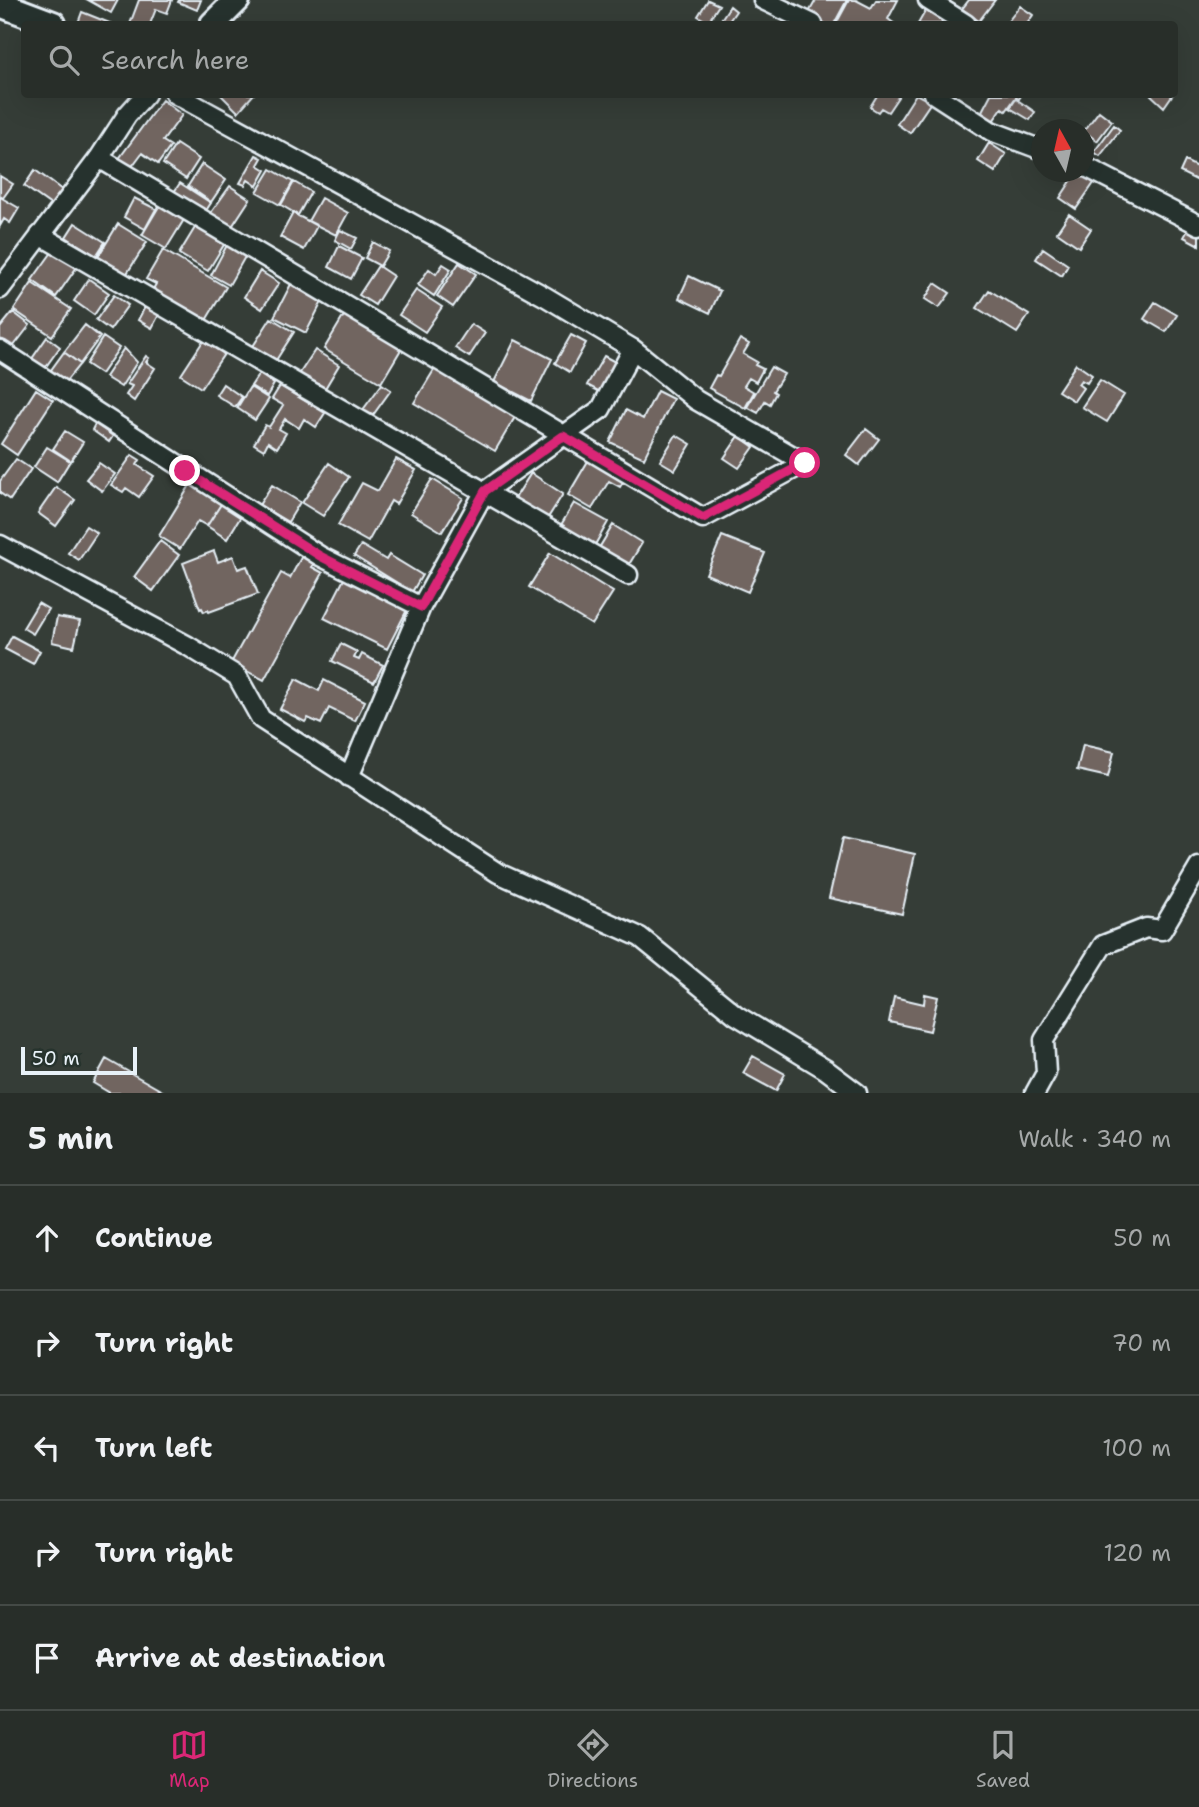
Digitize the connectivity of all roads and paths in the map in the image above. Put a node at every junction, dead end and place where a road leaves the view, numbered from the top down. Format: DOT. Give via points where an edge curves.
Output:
graph roads {
  1 [pos="237,0"];
  2 [pos="763,0"];
  3 [pos="928,0"];
  4 [pos="0,4"];
  5 [pos="45,21"];
  6 [pos="216,21"];
  7 [pos="807,21"];
  8 [pos="961,21"];
  9 [pos="142,98"];
  10 [pos="182,98"];
  11 [pos="940,98"];
  12 [pos="1031,146"];
  13 [pos="99,158"];
  14 [pos="1094,172"];
  15 [pos="1199,225"];
  16 [pos="40,235"];
  17 [pos="0,289"];
  18 [pos="0,349"];
  19 [pos="633,349"];
  20 [pos="563,436"];
  21 [pos="485,491"];
  22 [pos="0,545"];
  23 [pos="628,575"];
  24 [pos="421,607"];
  25 [pos="349,777"];
  26 [pos="1199,867"];
  27 [pos="857,1093"];
  28 [pos="1035,1093"];
  1 -- 6 [label="street"];
  2 -- 7 [label="street"];
  3 -- 8 [label="street"];
  4 -- 5 [label="street"];
  9 -- 13 [label="street"];
  10 -- 19 [label="street"];
  11 -- 12 [label="street" via="991,131"];
  13 -- 16 [label="street"];
  13 -- 20 [label="street"];
  14 -- 15 [label="street"];
  16 -- 17 [label="street"];
  16 -- 21 [label="street"];
  18 -- 24 [label="street" via="320,556"];
  19 -- 20 [label="street" via="601,409"];
  19 -- 20 [label="street" via="696,400 805,463 703,518"];
  20 -- 21 [label="street"];
  21 -- 23 [label="street"];
  21 -- 24 [label="street"];
  22 -- 25 [label="street" via="237,676 261,719"];
  24 -- 25 [label="street"];
  25 -- 27 [label="street" via="498,873 640,937 736,1015"];
  26 -- 28 [label="street" via="1162,930 1146,928 1103,945 1044,1040 1046,1073"];
}
